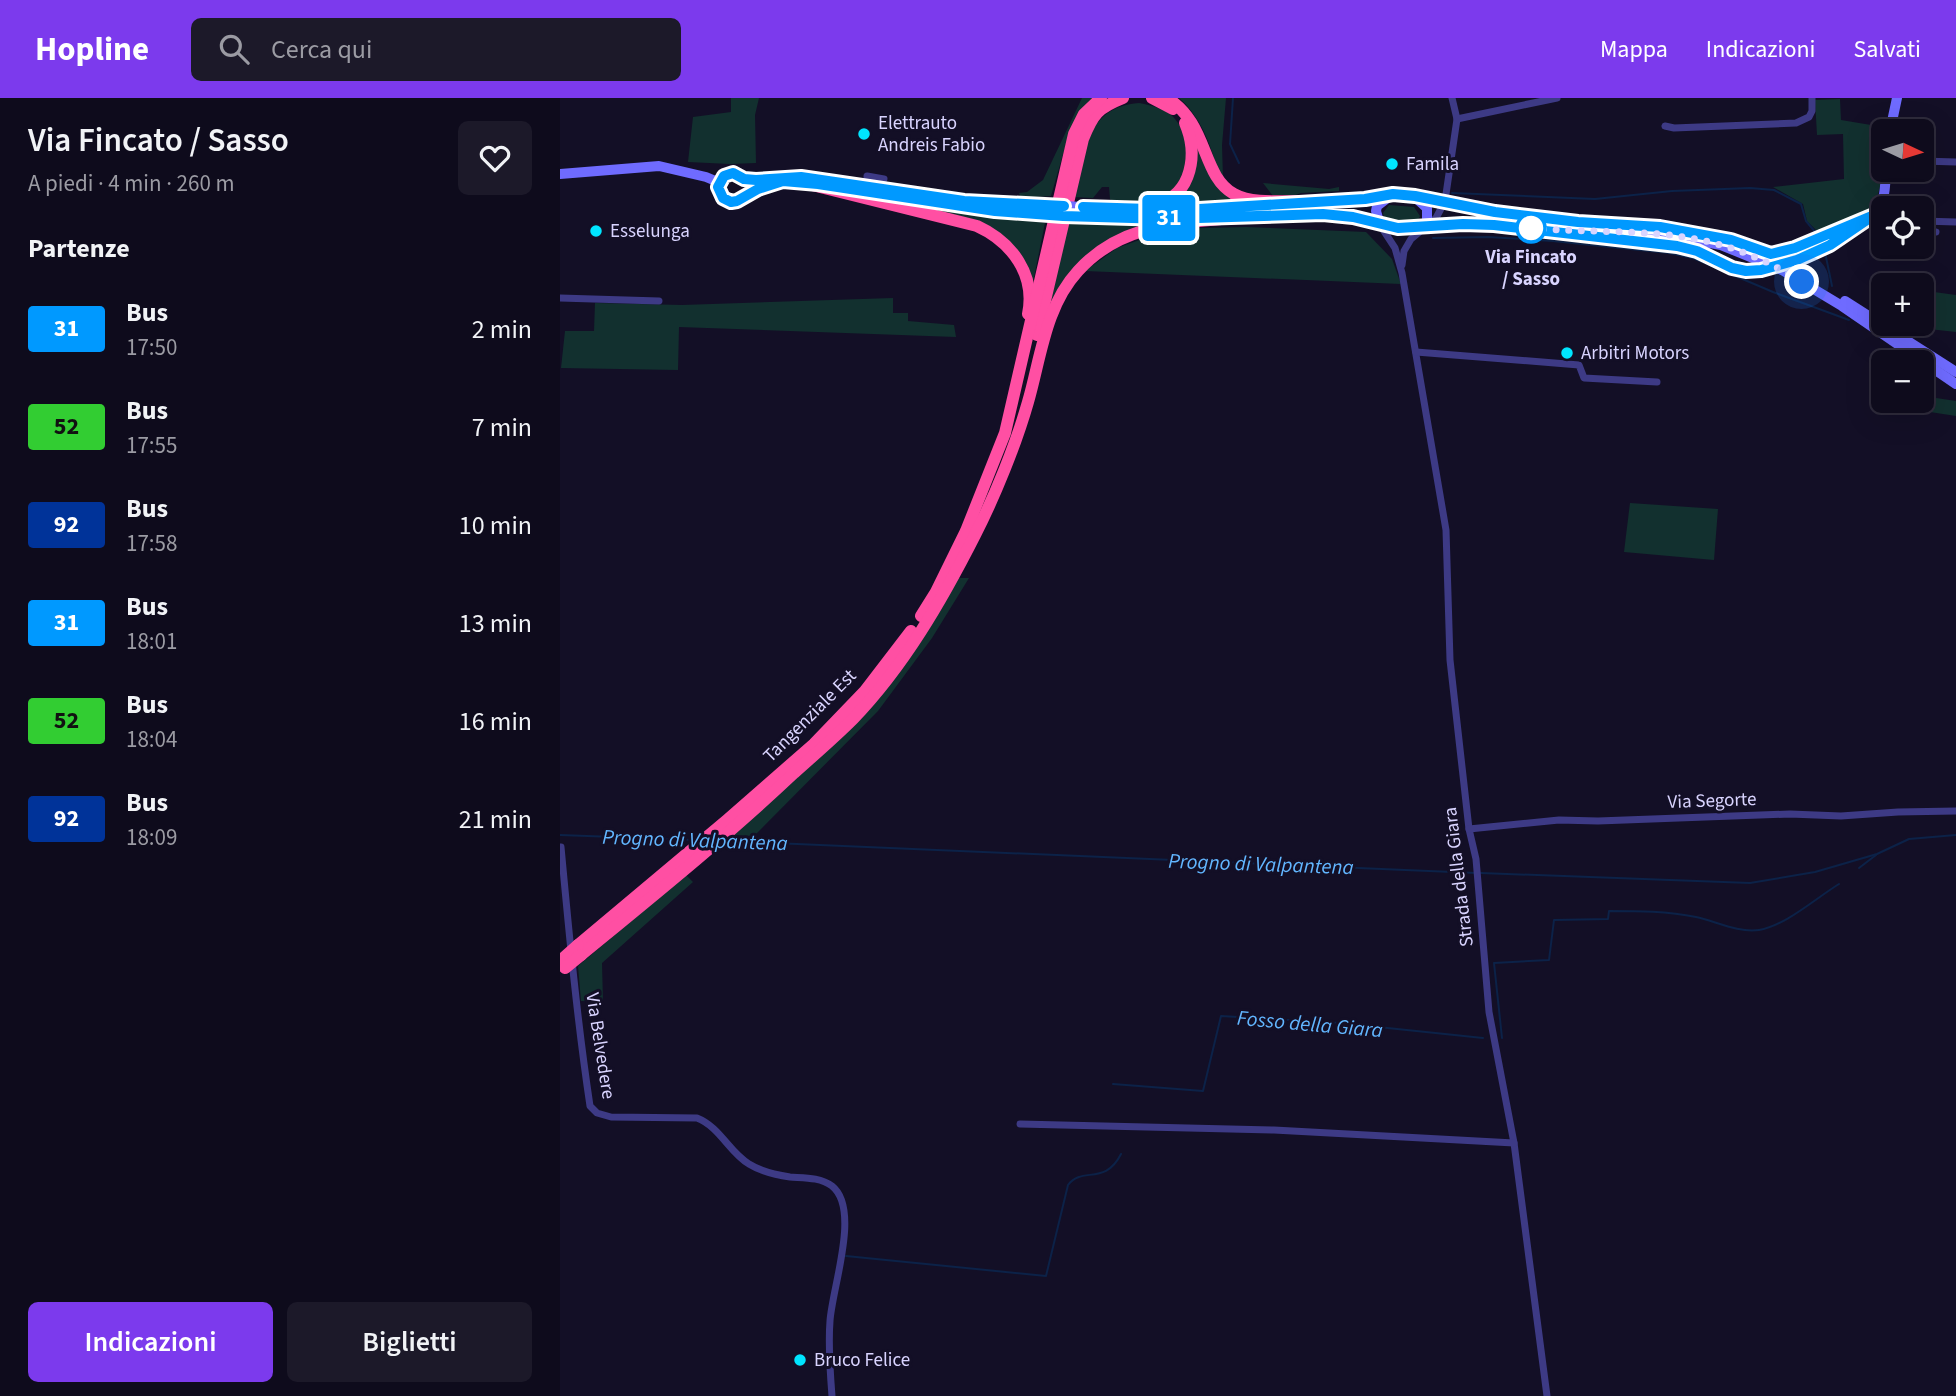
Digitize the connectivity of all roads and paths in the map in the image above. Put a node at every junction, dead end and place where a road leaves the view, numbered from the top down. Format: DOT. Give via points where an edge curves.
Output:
graph roads {
  1 [pos="1101,98"];
  2 [pos="1123,98"];
  3 [pos="1152,98"];
  4 [pos="1167,98"];
  5 [pos="1452,98"];
  6 [pos="1558,98"];
  7 [pos="1812,98"];
  8 [pos="1897,98"];
  9 [pos="1457,119"];
  10 [pos="1893,119"];
  11 [pos="1665,126"];
  12 [pos="1934,161"];
  13 [pos="1956,162"];
  14 [pos="560,174"];
  15 [pos="884,178"];
  16 [pos="744,179"];
  17 [pos="800,182"];
  18 [pos="719,183"];
  19 [pos="867,186"];
  20 [pos="1393,194"];
  21 [pos="744,196"];
  22 [pos="1415,196"];
  23 [pos="1299,201"];
  24 [pos="1445,201"];
  25 [pos="1118,209"];
  26 [pos="1045,210"];
  27 [pos="1082,212"];
  28 [pos="1250,216"];
  29 [pos="1871,219"];
  30 [pos="1871,220"];
  31 [pos="1934,221"];
  32 [pos="1956,222"];
  33 [pos="1380,225"];
  34 [pos="1422,228"];
  35 [pos="1539,229"];
  36 [pos="1719,239"];
  37 [pos="1797,260"];
  38 [pos="1761,270"];
  39 [pos="1402,273"];
  40 [pos="560,298"];
  41 [pos="659,301"];
  42 [pos="1416,352"];
  43 [pos="1956,372"];
  44 [pos="1657,382"];
  45 [pos="1956,384"];
  46 [pos="1005,433"];
  47 [pos="1011,450"];
  48 [pos="1956,811"];
  49 [pos="1469,829"];
  50 [pos="561,847"];
  51 [pos="580,950"];
  52 [pos="561,965"];
  53 [pos="1020,1124"];
  54 [pos="1514,1143"];
  55 [pos="832,1396"];
  56 [pos="1547,1396"];
  1 -- 46 [label="highway" via="1084,114 1074,134"];
  2 -- 47 [label="highway" via="1098,111 1083,139"];
  3 -- 25 [label="highway" via="1185,122 1193,146 1191,169 1176,194 1160,204"];
  4 -- 23 [label="highway" via="1194,124 1222,186 1244,198"];
  5 -- 9 [label="street"];
  6 -- 9 [label="street"];
  7 -- 11 [label="street" via="1809,117 1796,123"];
  8 -- 10 [label="main road"];
  9 -- 24 [label="street"];
  12 -- 13 [label="street"];
  14 -- 18 [label="main road" via="659,166"];
  15 -- 19 [label="street" via="867,176"];
  16 -- 18 [label="main road" via="730,173"];
  16 -- 19 [label="main road" via="801,177"];
  16 -- 21 [label="main road"];
  17 -- 21 [label="main road" via="783,181"];
  17 -- 26 [label="main road" via="995,211"];
  17 -- 46 [label="highway" via="977,226 994,233 1017,257 1024,271 1029,307"];
  18 -- 21 [label="main road" via="718,191 726,200 734,202"];
  19 -- 26 [label="main road"];
  20 -- 22 [label="main road"];
  20 -- 23 [label="main road"];
  20 -- 33 [label="main road" via="1377,206"];
  22 -- 24 [label="main road"];
  22 -- 34 [label="main road" via="1427,208"];
  23 -- 25 [label="main road" via="1183,210"];
  24 -- 34 [label="street, Strada della Giara" via="1436,218"];
  24 -- 36 [label="main road" via="1470,209 1660,227"];
  25 -- 27 [label="main road"];
  26 -- 27 [label="main road, bridge"];
  27 -- 28 [label="main road" via="1166,219"];
  28 -- 33 [label="main road" via="1323,214"];
  28 -- 47 [label="highway" via="1164,224 1135,232 1079,269 1056,303"];
  29 -- 36 [label="main road" via="1777,254"];
  30 -- 37 [label="main road"];
  31 -- 32 [label="street"];
  33 -- 34 [label="main road"];
  33 -- 39 [label="street, Strada della Giara" via="1395,248"];
  34 -- 35 [label="main road" via="1463,224"];
  34 -- 39 [label="street, Strada della Giara" via="1404,251"];
  35 -- 38 [label="main road" via="1677,246 1738,270"];
  35 -- 45 [label="main road" via="1636,233 1746,253 1842,306"];
  36 -- 43 [label="main road" via="1775,261"];
  39 -- 42 [label="street, Strada della Giara"];
  40 -- 41 [label="street"];
  42 -- 44 [label="street" via="1578,365 1584,378"];
  42 -- 49 [label="street, Strada della Giara" via="1446,530 1450,660"];
  46 -- 51 [label="highway, Tangenziale Est" via="936,592 864,691 814,744"];
  47 -- 51 [label="highway, Tangenziale Est" via="944,596 853,719 743,821"];
  48 -- 49 [label="street, Via Segorte" via="1559,820"];
  49 -- 54 [label="street, Strada della Giara" via="1476,859 1489,1012"];
  50 -- 55 [label="street, Via Belvedere" via="590,1105 611,1117 708,1122 748,1163 788,1177 821,1181 841,1197 843,1238 830,1327"];
  51 -- 52 [label="highway, Tangenziale Est, bridge"];
  53 -- 54 [label="street" via="1273,1130"];
  54 -- 56 [label="street, Strada della Giara"];
}
